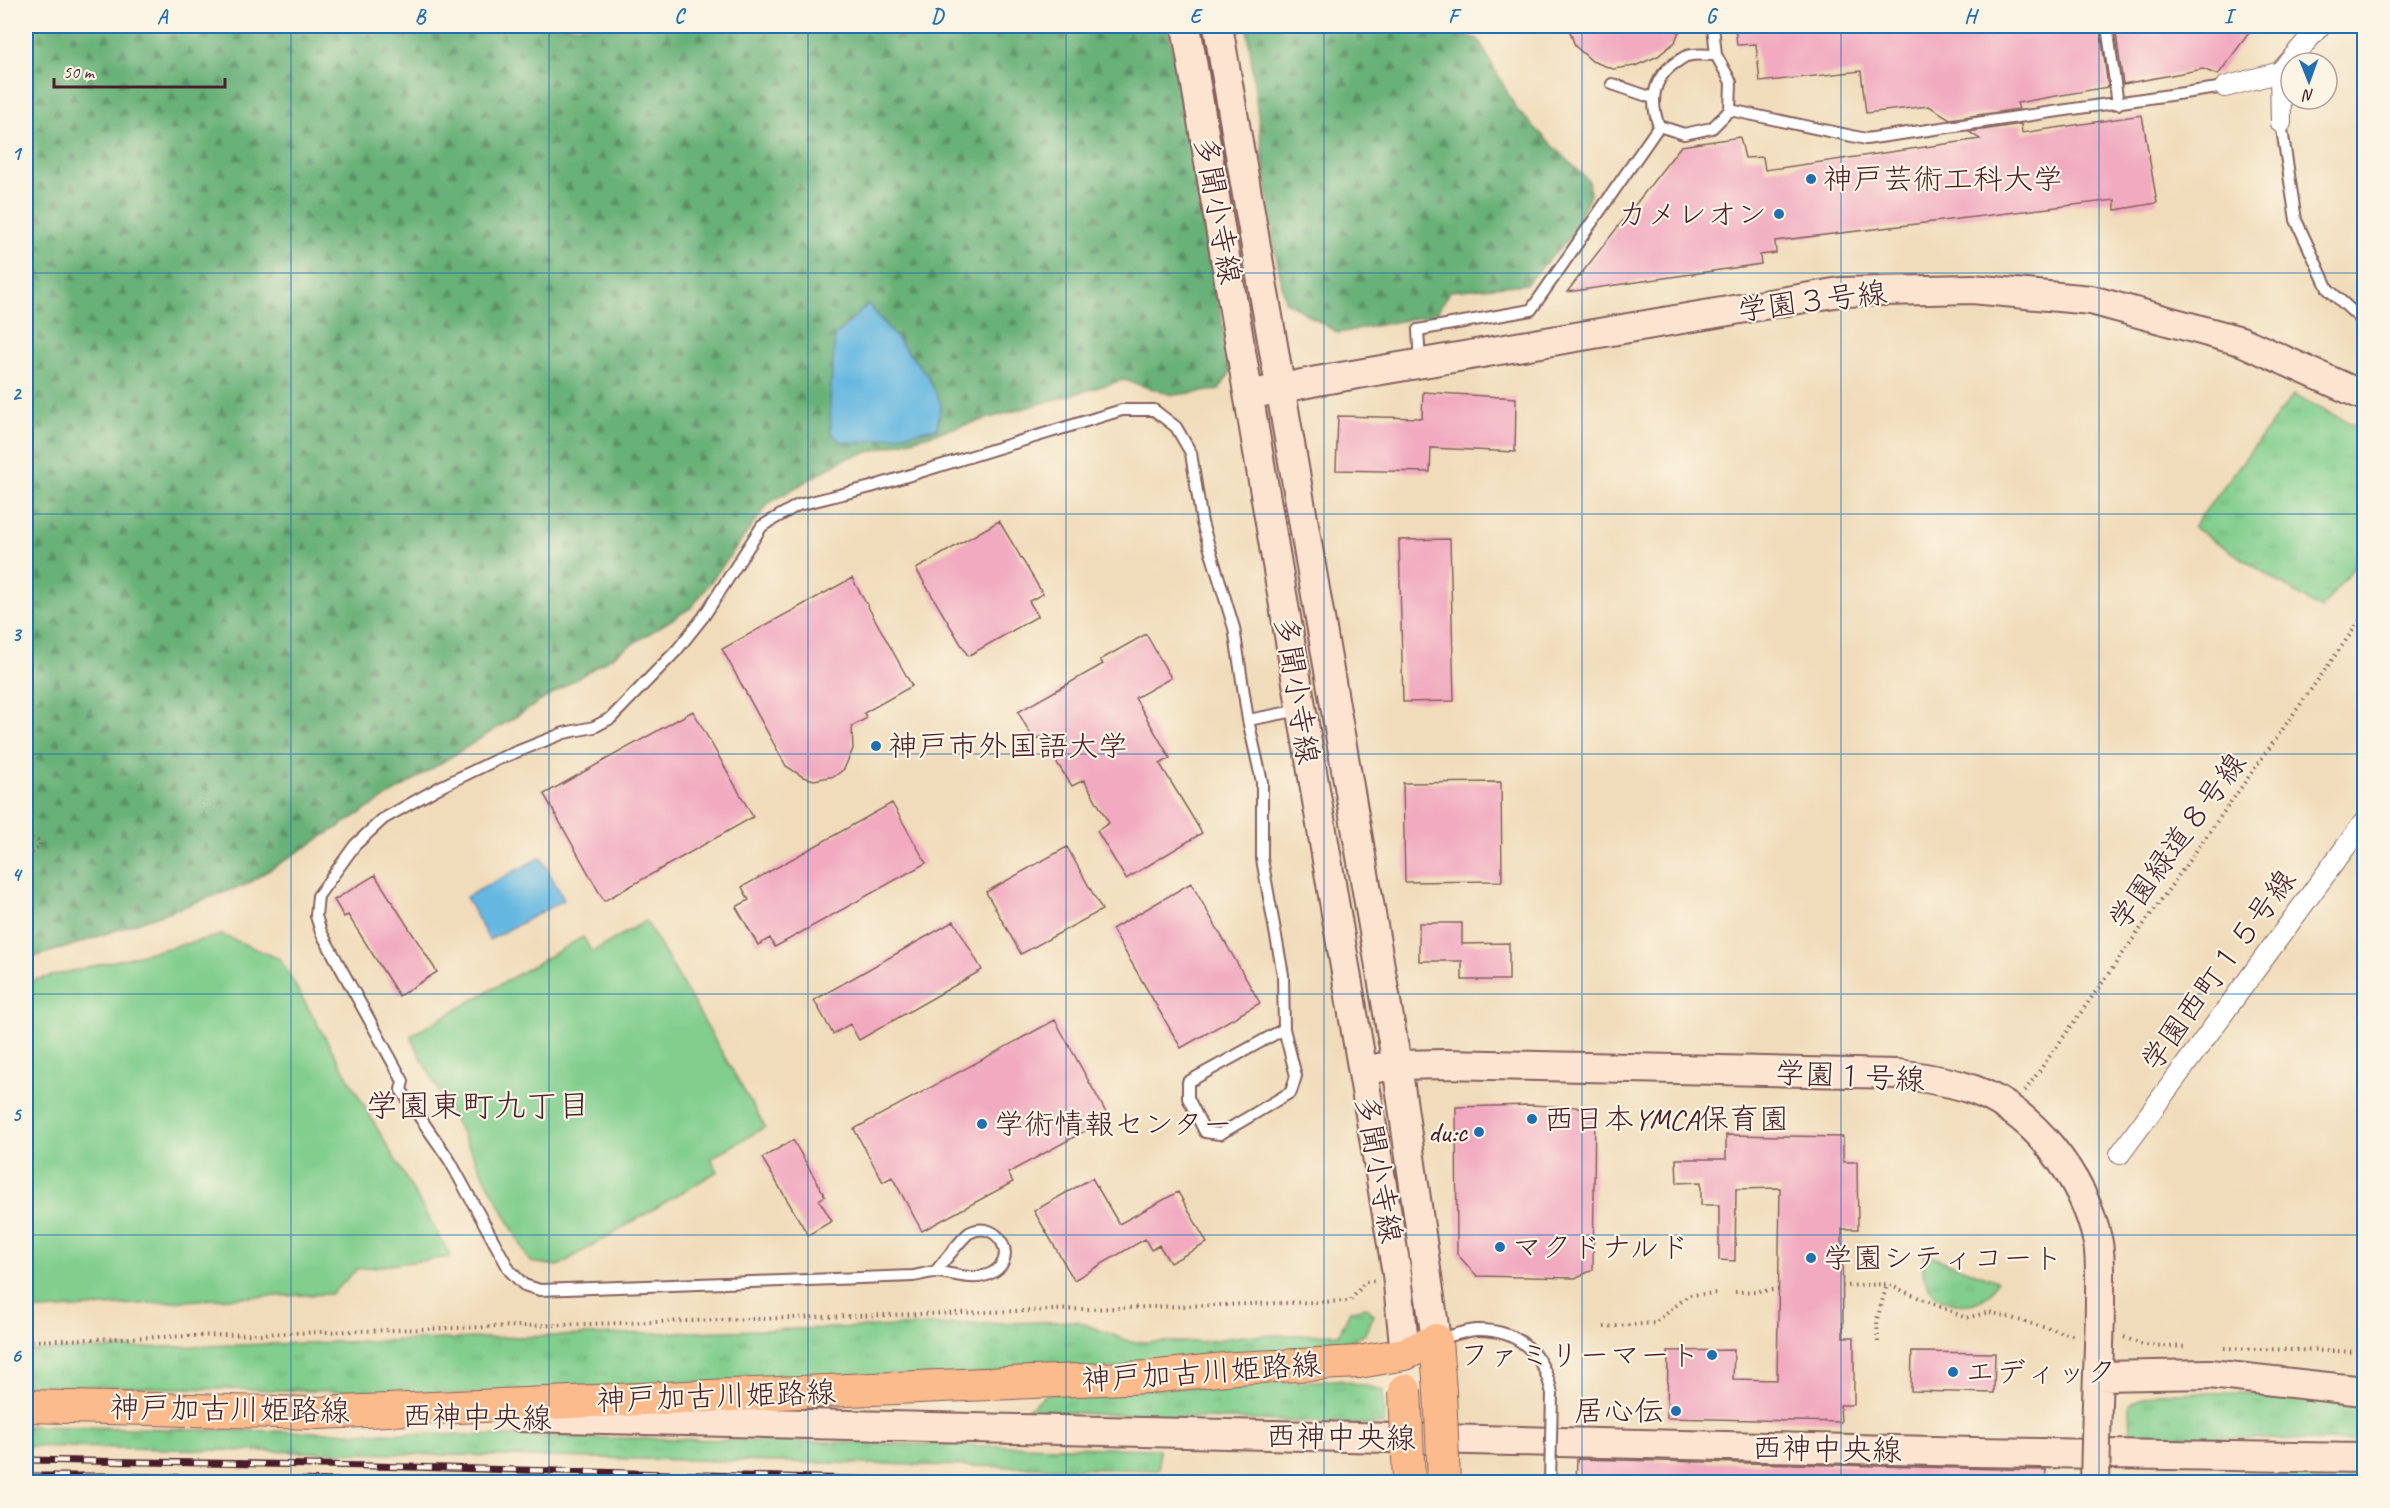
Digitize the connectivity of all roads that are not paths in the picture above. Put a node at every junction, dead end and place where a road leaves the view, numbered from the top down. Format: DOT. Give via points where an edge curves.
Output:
graph roads {
  1 [pos="1186,26"];
  2 [pos="1218,26"];
  3 [pos="1713,26"];
  4 [pos="2107,26"];
  5 [pos="2320,26"];
  6 [pos="2298,51"];
  7 [pos="1716,56"];
  8 [pos="2279,72"];
  9 [pos="1612,84"];
  10 [pos="2225,87"];
  11 [pos="1653,98"];
  12 [pos="2118,104"];
  13 [pos="1730,110"];
  14 [pos="2281,111"];
  15 [pos="2281,123"];
  16 [pos="1659,126"];
  17 [pos="2364,322"];
  18 [pos="1420,363"];
  19 [pos="1281,388"];
  20 [pos="1250,396"];
  21 [pos="2364,396"];
  22 [pos="1300,710"];
  23 [pos="1248,720"];
  24 [pos="2364,822"];
  25 [pos="1284,1029"];
  26 [pos="1397,1065"];
  27 [pos="1362,1070"];
  28 [pos="2120,1154"];
  29 [pos="935,1272"];
  30 [pos="1436,1340"];
  31 [pos="1405,1354"];
  32 [pos="2098,1389"];
  33 [pos="2364,1391"];
  34 [pos="26,1406"];
  35 [pos="318,1413"];
  36 [pos="2364,1458"];
  37 [pos="1409,1482"];
  38 [pos="1444,1482"];
  39 [pos="1550,1482"];
  40 [pos="2095,1482"];
  1 -- 20 [label="street, 多聞小寺線"];
  2 -- 19 [label="street, 多聞小寺線"];
  3 -- 7 [label="lane"];
  4 -- 12 [label="lane"];
  5 -- 6 [label="street"];
  7 -- 11 [label="lane" via="1686,56 1665,70"];
  7 -- 13 [label="lane" via="1731,82"];
  8 -- 10 [label="street"];
  9 -- 11 [label="lane"];
  10 -- 12 [label="lane"];
  11 -- 16 [label="lane"];
  12 -- 13 [label="lane" via="1866,139"];
  13 -- 16 [label="lane" via="1712,128 1684,134"];
  14 -- 15 [label="street"];
  15 -- 17 [label="lane" via="2296,220 2328,289"];
  16 -- 18 [label="lane" via="1532,310 1418,330"];
  18 -- 19 [label="street, 学園３号線"];
  18 -- 21 [label="street, 学園３号線" via="1840,292 1972,290 2091,300 2241,341"];
  19 -- 20 [label="street, 学園３号線"];
  19 -- 26 [label="street, 多聞小寺線"];
  20 -- 22 [label="street, 多聞小寺線"];
  22 -- 23 [label="lane"];
  22 -- 27 [label="street, 多聞小寺線"];
  23 -- 25 [label="lane" via="1262,782 1262,859 1283,975"];
  23 -- 29 [label="lane" via="1233,627 1202,523 1191,453 1176,427 1154,410 1122,410 871,487 798,505 762,526 704,616 611,718 496,760 382,819 355,845 318,896 316,916 321,933 403,1081 401,1090 450,1161 510,1271 524,1285 540,1290 663,1287"];
  24 -- 28 [label="street, 学園西町１５号線"];
  25 -- 25 [label="lane" via="1188,1082 1188,1098 1205,1132 1220,1134 1291,1092 1296,1076"];
  26 -- 27 [label="street, 学園１号線"];
  26 -- 30 [label="street, 多聞小寺線"];
  26 -- 32 [label="street, 学園１号線" via="1898,1074 1967,1087 2011,1111 2043,1137 2070,1172 2085,1201 2098,1244 2100,1272"];
  27 -- 31 [label="street, 多聞小寺線" via="1397,1274"];
  29 -- 29 [label="lane" via="972,1278 989,1275 1005,1257 1006,1248 998,1236 985,1230 969,1233"];
  30 -- 31 [label="main road, 神戸加古川姫路線"];
  30 -- 38 [label="main road, bridge"];
  30 -- 39 [label="lane, bridge" via="1474,1330 1510,1335 1524,1343 1542,1363 1552,1394"];
  31 -- 35 [label="main road, 神戸加古川姫路線" via="1359,1362 1149,1377"];
  31 -- 37 [label="main road, bridge"];
  32 -- 33 [label="street" via="2211,1374"];
  32 -- 40 [label="street, 学園１号線, bridge"];
  34 -- 35 [label="main road, 神戸加古川姫路線"];
  35 -- 36 [label="street, 西神中央線"];
}
